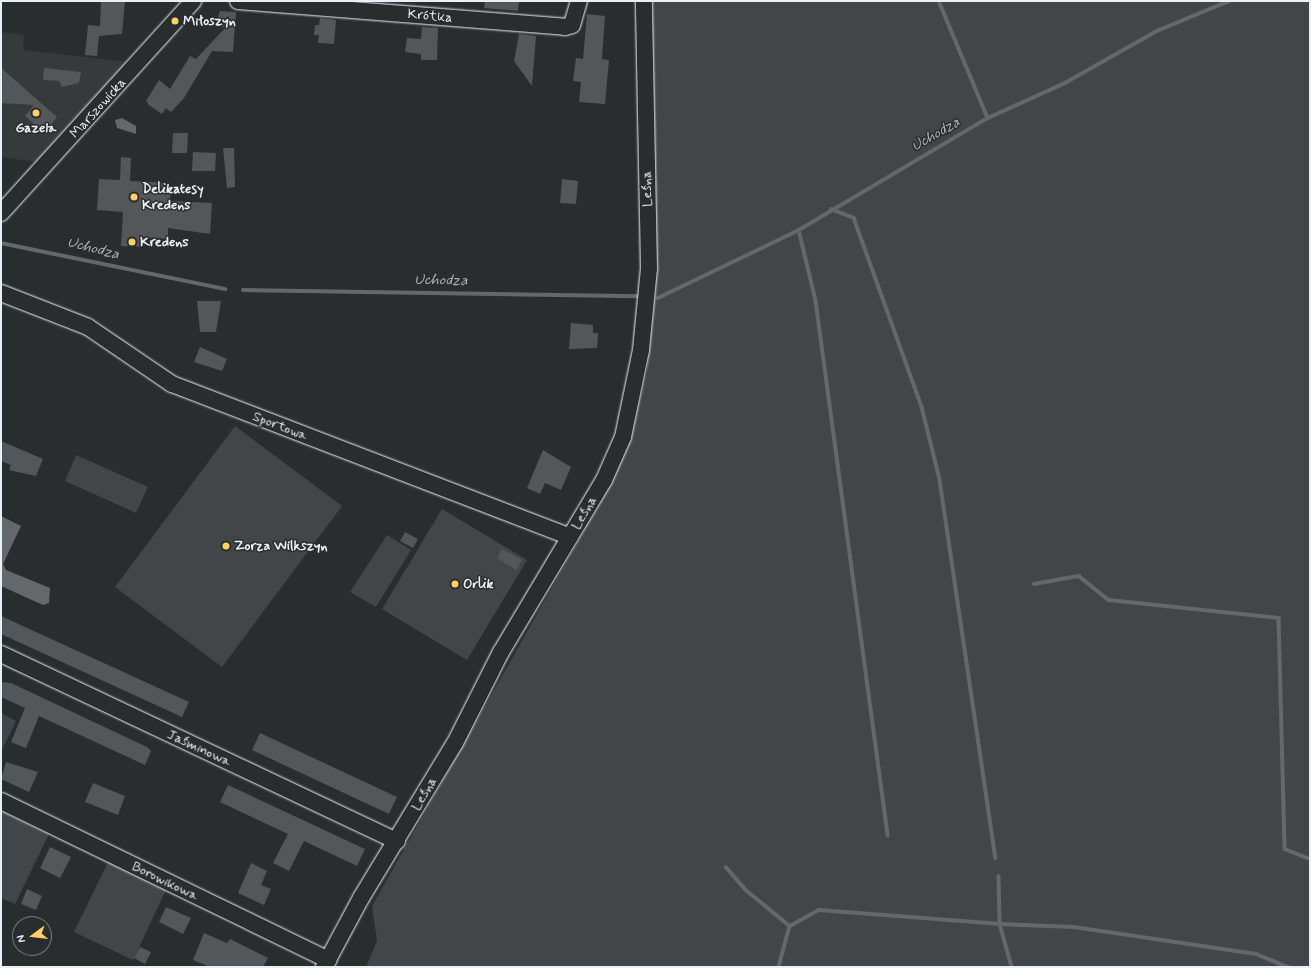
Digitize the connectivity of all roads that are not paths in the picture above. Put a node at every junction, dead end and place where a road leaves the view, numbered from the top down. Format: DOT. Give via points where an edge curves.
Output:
graph roads {
  1 [pos="193,1"];
  2 [pos="238,1"];
  3 [pos="580,1"];
  4 [pos="644,1"];
  5 [pos="1,213"];
  6 [pos="1,293"];
  7 [pos="570,537"];
  8 [pos="1,654"];
  9 [pos="1,801"];
  10 [pos="396,842"];
  11 [pos="326,963"];
  1 -- 5 [label="street, Marszowicka"];
  2 -- 3 [label="street, Krótka" via="565,27 572,25"];
  4 -- 7 [label="street, Leśna" via="649,269 641,350 623,437 604,480"];
  6 -- 7 [label="street, Sportowa" via="88,327 172,384"];
  7 -- 10 [label="street, Leśna"];
  8 -- 10 [label="street, Jaśminowa"];
  9 -- 11 [label="street, Borowikowa"];
  10 -- 11 [label="street, Leśna" via="361,898"];
}
